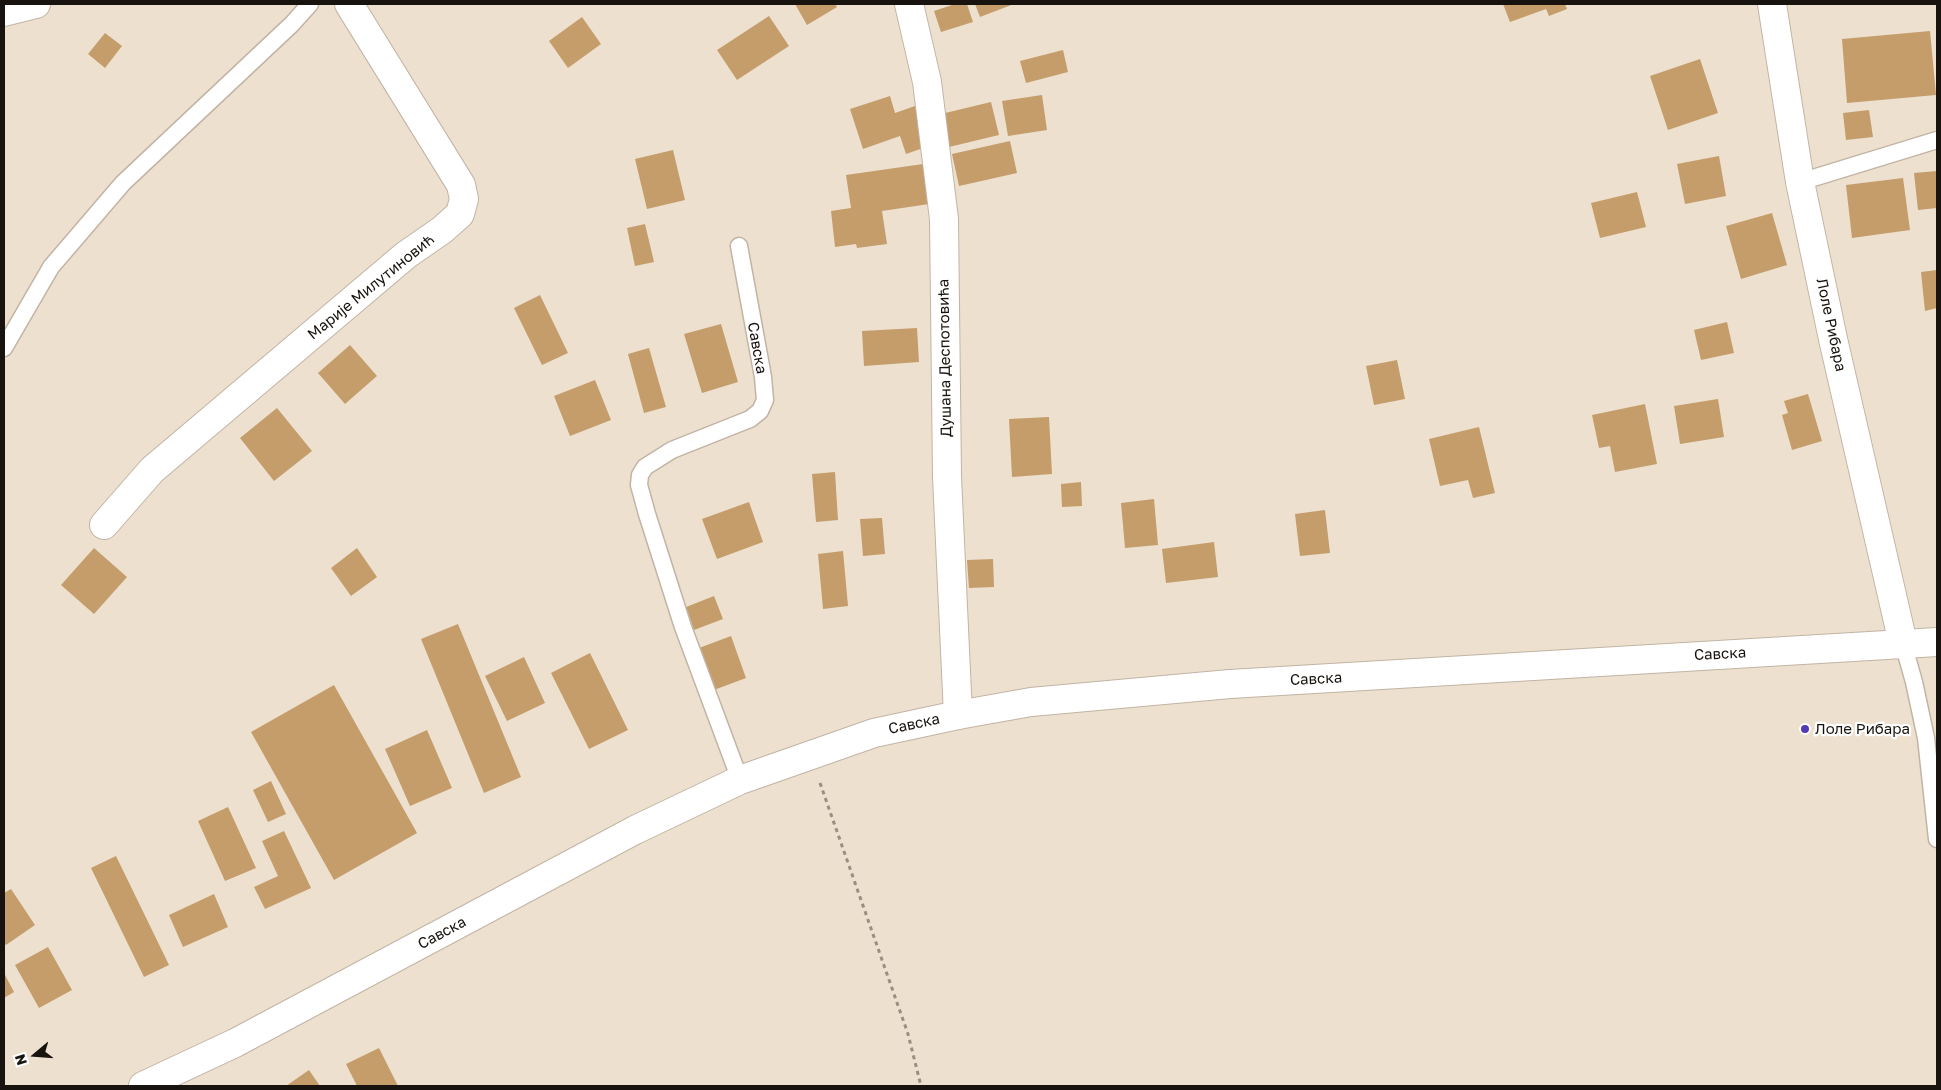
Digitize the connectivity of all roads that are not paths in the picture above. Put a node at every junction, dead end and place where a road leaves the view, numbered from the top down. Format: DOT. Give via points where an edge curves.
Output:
graph roads {
  1 [pos="36,4"];
  2 [pos="310,4"];
  3 [pos="349,4"];
  4 [pos="909,4"];
  5 [pos="1772,4"];
  6 [pos="4,12"];
  7 [pos="1937,140"];
  8 [pos="1800,182"];
  9 [pos="739,246"];
  10 [pos="4,348"];
  11 [pos="104,525"];
  12 [pos="1937,642"];
  13 [pos="1903,643"];
  14 [pos="958,715"];
  15 [pos="740,780"];
  16 [pos="1937,839"];
  17 [pos="143,1086"];
  1 -- 6 [label="street"];
  2 -- 10 [label="lane" via="123,183 51,267"];
  3 -- 11 [label="street, Марије Милутиновић" via="460,185 464,199 460,214 406,255 152,470"];
  4 -- 14 [label="street, Душана Деспотовића" via="927,82 944,220 947,477"];
  5 -- 8 [label="street, Лоле Рибара"];
  7 -- 8 [label="lane"];
  8 -- 13 [label="street, Лоле Рибара"];
  9 -- 15 [label="lane, Савска" via="763,378 765,400 760,412 672,450 644,467 639,485 683,627"];
  12 -- 13 [label="street, Савска"];
  13 -- 14 [label="street, Савска" via="1230,684 1031,702"];
  13 -- 16 [label="lane" via="1926,738"];
  14 -- 15 [label="street, Савска" via="874,733"];
  15 -- 17 [label="street, Савска" via="635,830 235,1043"];
}
